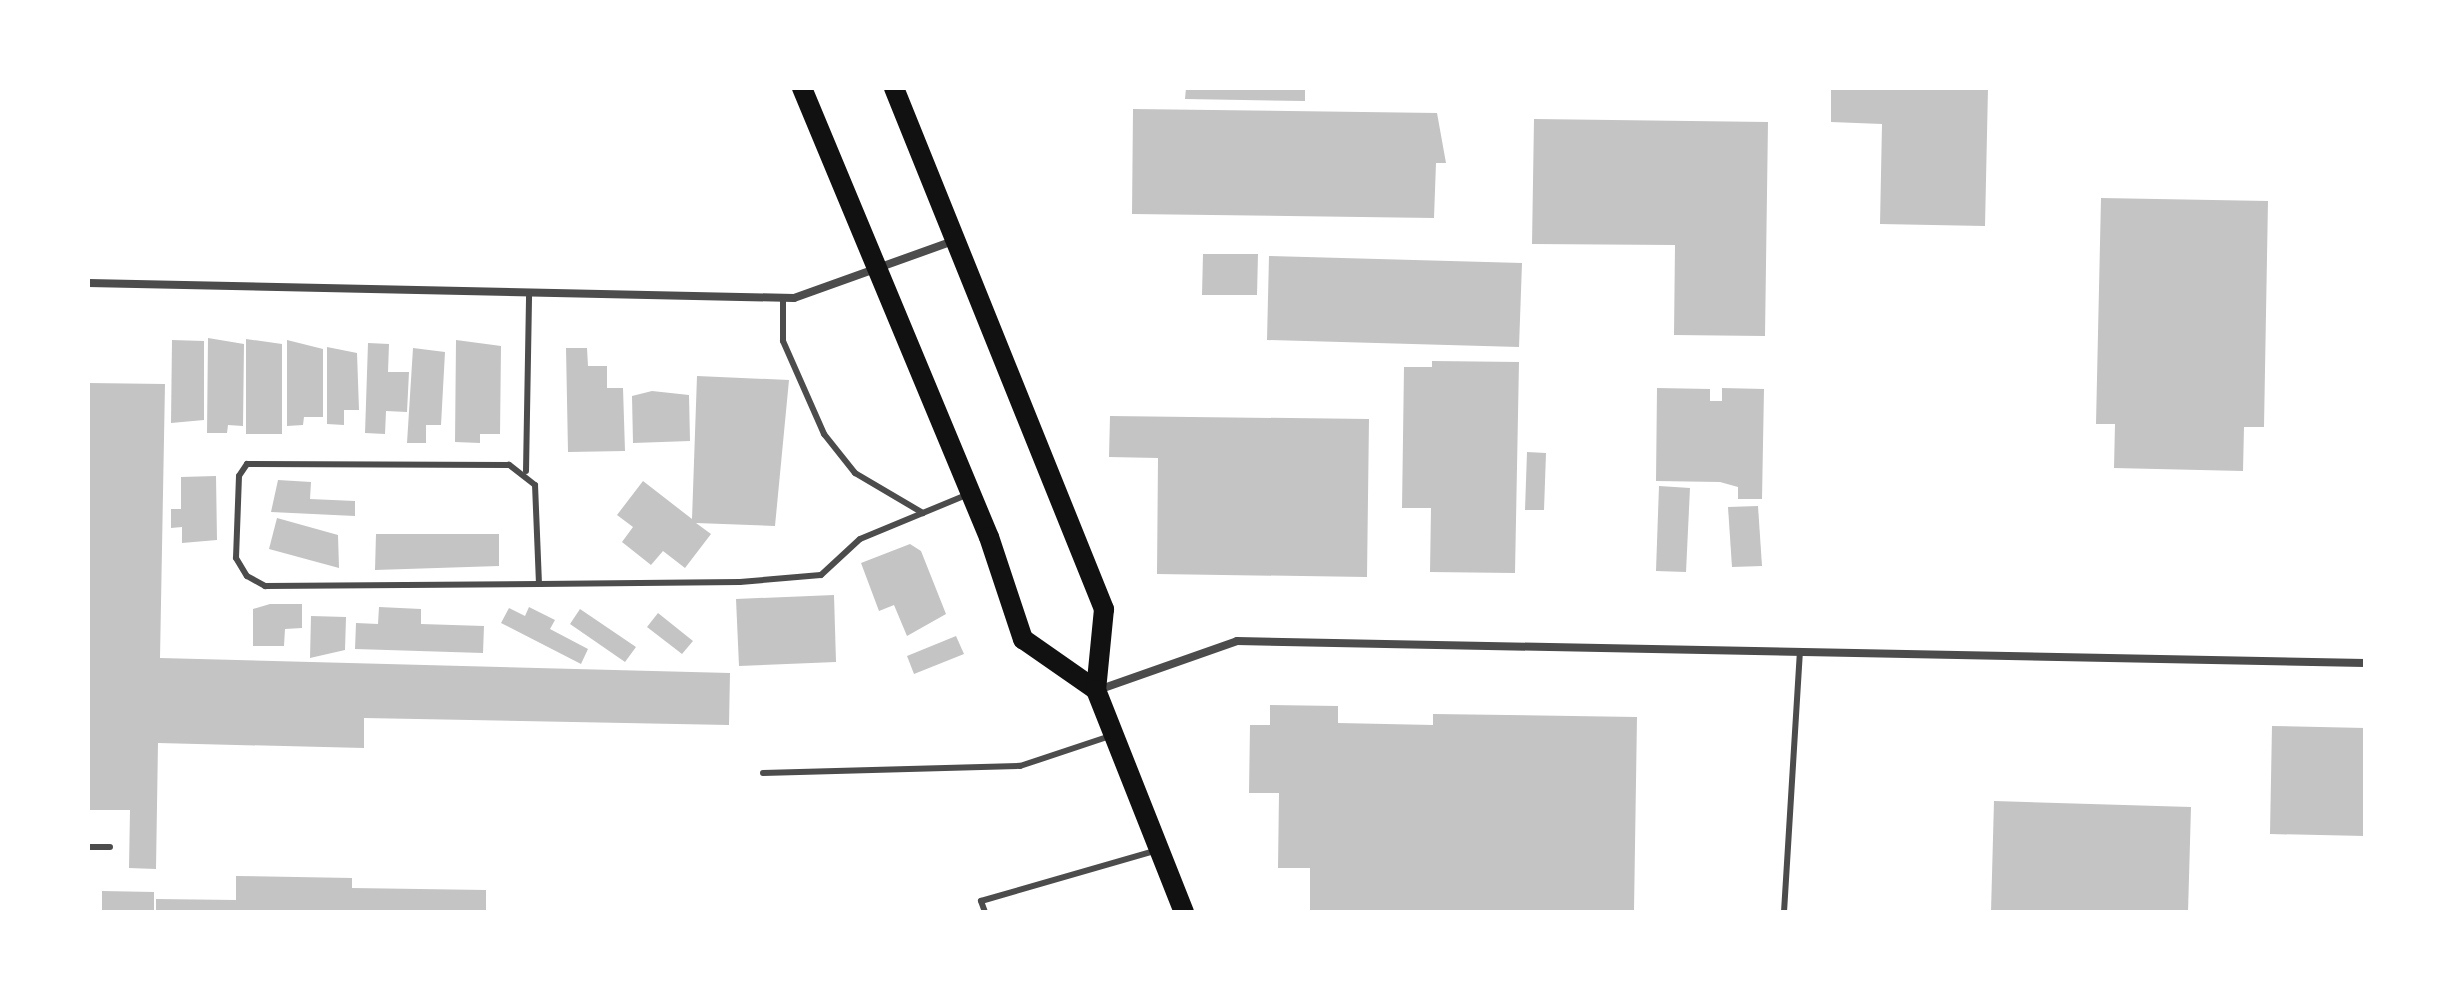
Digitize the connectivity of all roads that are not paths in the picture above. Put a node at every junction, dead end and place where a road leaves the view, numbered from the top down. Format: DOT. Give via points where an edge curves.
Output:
graph roads {
  1 [pos="802,88"];
  2 [pos="894,88"];
  3 [pos="955,240"];
  4 [pos="874,270"];
  5 [pos="88,283"];
  6 [pos="529,293"];
  7 [pos="783,299"];
  8 [pos="526,471"];
  9 [pos="970,493"];
  10 [pos="923,514"];
  11 [pos="539,584"];
  12 [pos="1800,652"];
  13 [pos="2365,663"];
  14 [pos="1096,690"];
  15 [pos="1114,735"];
  16 [pos="763,773"];
  17 [pos="88,847"];
  18 [pos="110,847"];
  19 [pos="1160,849"];
  20 [pos="985,912"];
  21 [pos="1184,912"];
  22 [pos="1784,912"];
  1 -- 4 [label="main road"];
  2 -- 3 [label="main road"];
  3 -- 4 [label="street"];
  3 -- 14 [label="main road" via="1104,609"];
  4 -- 7 [label="street"];
  4 -- 9 [label="main road"];
  5 -- 6 [label="street"];
  6 -- 7 [label="street"];
  6 -- 8 [label="lane"];
  7 -- 10 [label="lane" via="783,341 824,434 855,473"];
  8 -- 11 [label="lane" via="535,485"];
  8 -- 11 [label="lane" via="509,465 247,464 239,476 236,558 247,576 265,586"];
  9 -- 10 [label="lane"];
  9 -- 14 [label="main road" via="1023,639"];
  10 -- 11 [label="lane" via="860,539 821,575"];
  12 -- 13 [label="street"];
  12 -- 14 [label="street" via="1237,641"];
  12 -- 22 [label="lane"];
  14 -- 15 [label="main road"];
  15 -- 16 [label="lane" via="1020,766"];
  15 -- 19 [label="main road"];
  17 -- 18 [label="lane"];
  19 -- 20 [label="lane" via="981,901"];
  19 -- 21 [label="main road"];
}
